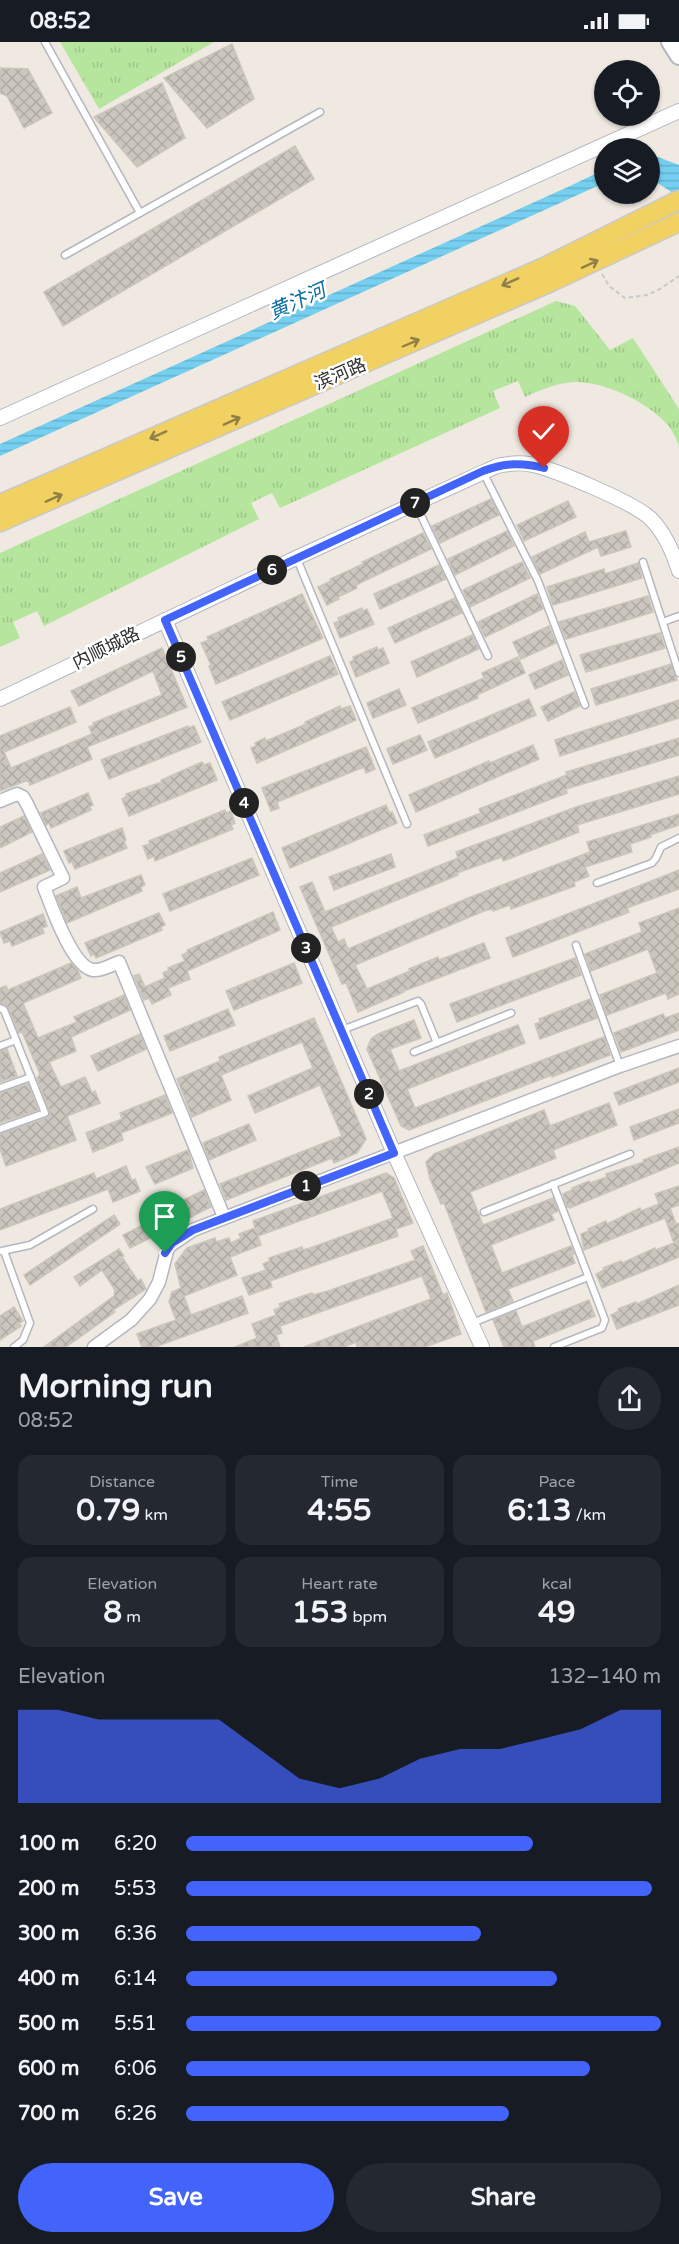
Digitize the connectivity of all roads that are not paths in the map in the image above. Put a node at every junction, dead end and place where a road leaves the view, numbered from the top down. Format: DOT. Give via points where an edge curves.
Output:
graph roads {
  1 [pos="45,42"];
  2 [pos="670,42"];
  3 [pos="679,56"];
  4 [pos="679,111"];
  5 [pos="320,112"];
  6 [pos="679,200"];
  7 [pos="140,213"];
  8 [pos="675,227"];
  9 [pos="65,255"];
  10 [pos="0,418"];
  11 [pos="483,471"];
  12 [pos="415,503"];
  13 [pos="0,504"];
  14 [pos="0,522"];
  15 [pos="296,558"];
  16 [pos="643,562"];
  17 [pos="679,571"];
  18 [pos="679,616"];
  19 [pos="165,620"];
  20 [pos="663,621"];
  21 [pos="488,656"];
  22 [pos="679,673"];
  23 [pos="0,699"];
  24 [pos="585,705"];
  25 [pos="0,801"];
  26 [pos="407,824"];
  27 [pos="679,838"];
  28 [pos="597,883"];
  29 [pos="576,945"];
  30 [pos="0,1008"];
  31 [pos="511,1013"];
  32 [pos="342,1030"];
  33 [pos="16,1040"];
  34 [pos="437,1042"];
  35 [pos="0,1046"];
  36 [pos="679,1046"];
  37 [pos="414,1052"];
  38 [pos="620,1066"];
  39 [pos="31,1077"];
  40 [pos="0,1088"];
  41 [pos="0,1129"];
  42 [pos="394,1153"];
  43 [pos="630,1154"];
  44 [pos="553,1184"];
  45 [pos="93,1209"];
  46 [pos="484,1212"];
  47 [pos="224,1217"];
  48 [pos="2,1251"];
  49 [pos="588,1277"];
  50 [pos="472,1323"];
  51 [pos="14,1347"];
  52 [pos="94,1347"];
  53 [pos="482,1347"];
  54 [pos="554,1347"];
  1 -- 7 [label="lane"];
  2 -- 3 [label="main road"];
  4 -- 10 [label="street"];
  5 -- 7 [label="lane"];
  6 -- 13 [label="main road, 滨河路, one-way" via="543,267"];
  7 -- 9 [label="lane"];
  14 -- 8 [label="main road, 滨河路, one-way"];
  11 -- 12 [label="street, 内顺城路"];
  11 -- 17 [label="street, 内顺城路" via="529,464 623,501 657,526"];
  11 -- 24 [label="lane" via="538,581"];
  12 -- 15 [label="street, 内顺城路"];
  12 -- 21 [label="lane"];
  15 -- 19 [label="street, 内顺城路"];
  15 -- 26 [label="lane"];
  16 -- 20 [label="lane"];
  18 -- 20 [label="lane"];
  19 -- 23 [label="street, 内顺城路"];
  19 -- 32 [label="street"];
  20 -- 22 [label="lane"];
  25 -- 47 [label="street" via="17,794 27,804 63,878 44,887 59,925 79,959 93,970 119,962"];
  27 -- 28 [label="lane" via="661,846 651,863"];
  29 -- 38 [label="lane"];
  30 -- 33 [label="lane"];
  31 -- 34 [label="lane"];
  32 -- 34 [label="lane" via="418,1001"];
  32 -- 42 [label="street"];
  33 -- 35 [label="lane"];
  33 -- 39 [label="lane"];
  34 -- 37 [label="lane"];
  36 -- 38 [label="street"];
  38 -- 42 [label="street"];
  39 -- 40 [label="lane"];
  39 -- 41 [label="lane" via="45,1113"];
  42 -- 47 [label="street"];
  42 -- 50 [label="street"];
  43 -- 44 [label="lane"];
  44 -- 46 [label="lane"];
  44 -- 49 [label="lane"];
  45 -- 48 [label="lane" via="30,1245"];
  47 -- 52 [label="street" via="172,1243 165,1253 159,1282 143,1309"];
  48 -- 51 [label="lane" via="30,1323 23,1340"];
  49 -- 50 [label="lane"];
  49 -- 54 [label="lane" via="604,1325"];
  50 -- 53 [label="street"];
}
